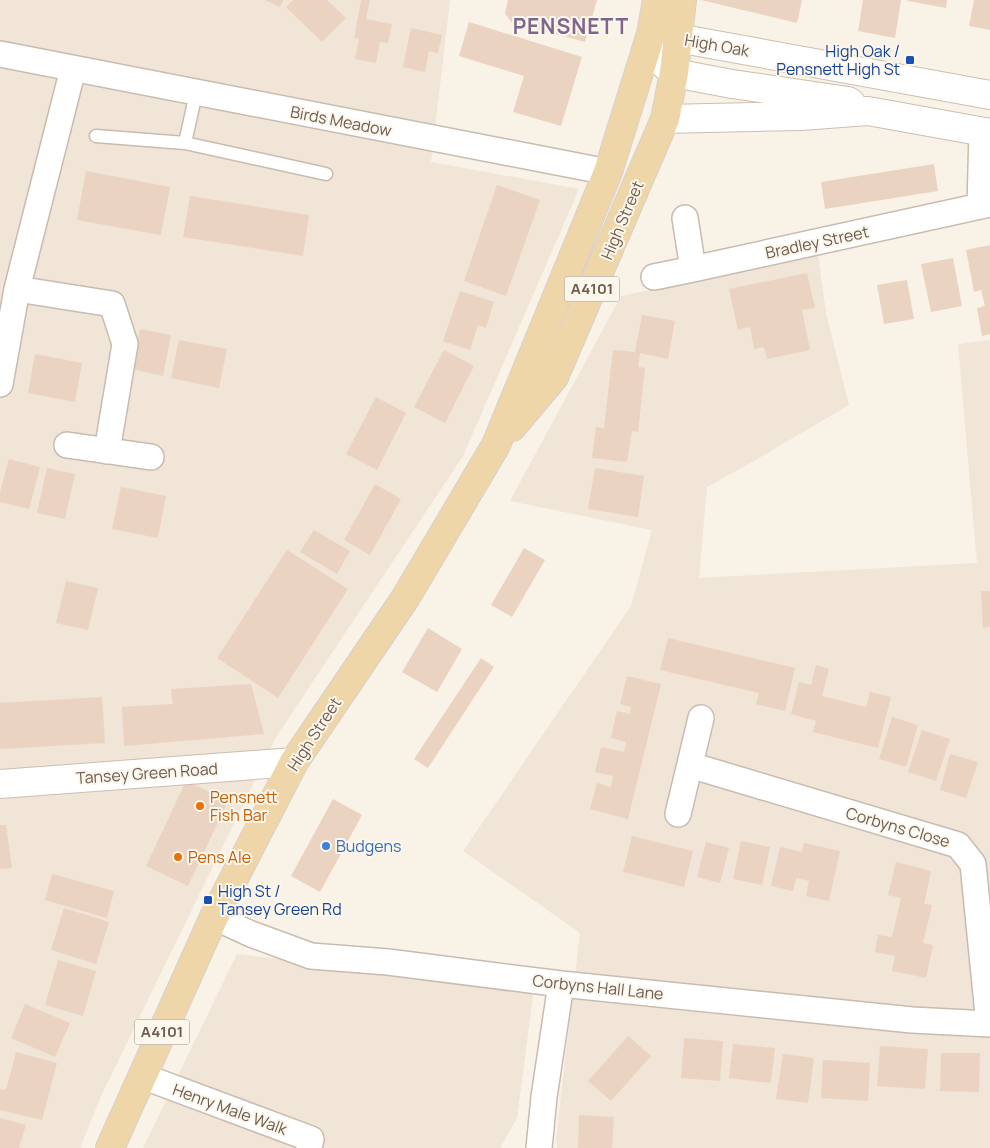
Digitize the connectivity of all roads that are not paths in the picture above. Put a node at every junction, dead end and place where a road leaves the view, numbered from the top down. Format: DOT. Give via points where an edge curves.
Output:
graph roads {
  1 [pos="657,0"];
  2 [pos="682,0"];
  3 [pos="678,38"];
  4 [pos="649,41"];
  5 [pos="0,54"];
  6 [pos="73,69"];
  7 [pos="674,73"];
  8 [pos="196,92"];
  9 [pos="988,94"];
  10 [pos="868,111"];
  11 [pos="665,118"];
  12 [pos="986,133"];
  13 [pos="96,136"];
  14 [pos="185,143"];
  15 [pos="608,172"];
  16 [pos="326,174"];
  17 [pos="985,205"];
  18 [pos="685,218"];
  19 [pos="693,270"];
  20 [pos="654,277"];
  21 [pos="18,289"];
  22 [pos="0,384"];
  23 [pos="67,445"];
  24 [pos="496,445"];
  25 [pos="107,451"];
  26 [pos="151,457"];
  27 [pos="701,718"];
  28 [pos="294,762"];
  29 [pos="690,766"];
  30 [pos="0,784"];
  31 [pos="678,814"];
  32 [pos="214,917"];
  33 [pos="560,984"];
  34 [pos="990,1024"];
  35 [pos="142,1076"];
  36 [pos="110,1148"];
  37 [pos="309,1148"];
  38 [pos="540,1148"];
  1 -- 4 [label="main road, High Street / A4101"];
  2 -- 3 [label="main road, High Street / A4101"];
  3 -- 4 [label="main road, High Oak"];
  3 -- 7 [label="main road, High Street / A4101"];
  3 -- 9 [label="main road, High Oak"];
  4 -- 7 [label="main road, High Oak"];
  4 -- 15 [label="main road, High Street / A4101"];
  5 -- 6 [label="street, Birds Meadow"];
  6 -- 8 [label="street, Birds Meadow"];
  6 -- 21 [label="street"];
  7 -- 10 [label="main road, High Oak" via="848,101"];
  7 -- 11 [label="main road, High Street / A4101"];
  8 -- 14 [label="lane"];
  8 -- 15 [label="street, Birds Meadow"];
  9 -- 12 [label="main road"];
  10 -- 11 [label="main road, High Oak" via="801,116"];
  10 -- 12 [label="main road, High Oak"];
  11 -- 24 [label="main road, High Street / A4101" via="554,377"];
  12 -- 17 [label="street, Bradley Street"];
  13 -- 14 [label="lane"];
  14 -- 16 [label="lane"];
  15 -- 24 [label="main road, High Street / A4101"];
  17 -- 19 [label="street, Bradley Street"];
  18 -- 19 [label="street"];
  19 -- 20 [label="street, Bradley Street"];
  21 -- 22 [label="street"];
  21 -- 25 [label="street" via="112,304 125,344"];
  23 -- 25 [label="street"];
  24 -- 28 [label="main road, High Street / A4101" via="406,597"];
  25 -- 26 [label="street"];
  27 -- 29 [label="street"];
  28 -- 30 [label="main road, Tansey Green Road"];
  28 -- 32 [label="main road, High Street / A4101"];
  29 -- 31 [label="street"];
  29 -- 34 [label="street, Corbyns Close" via="958,845 973,864"];
  32 -- 33 [label="street, Corbyns Hall Lane" via="311,956 388,962"];
  32 -- 35 [label="main road, High Street / A4101"];
  33 -- 34 [label="street, Corbyns Hall Lane" via="912,1020"];
  33 -- 38 [label="street"];
  35 -- 36 [label="main road, High Street / A4101"];
  35 -- 37 [label="street, Henry Male Walk" via="311,1140"];
}
